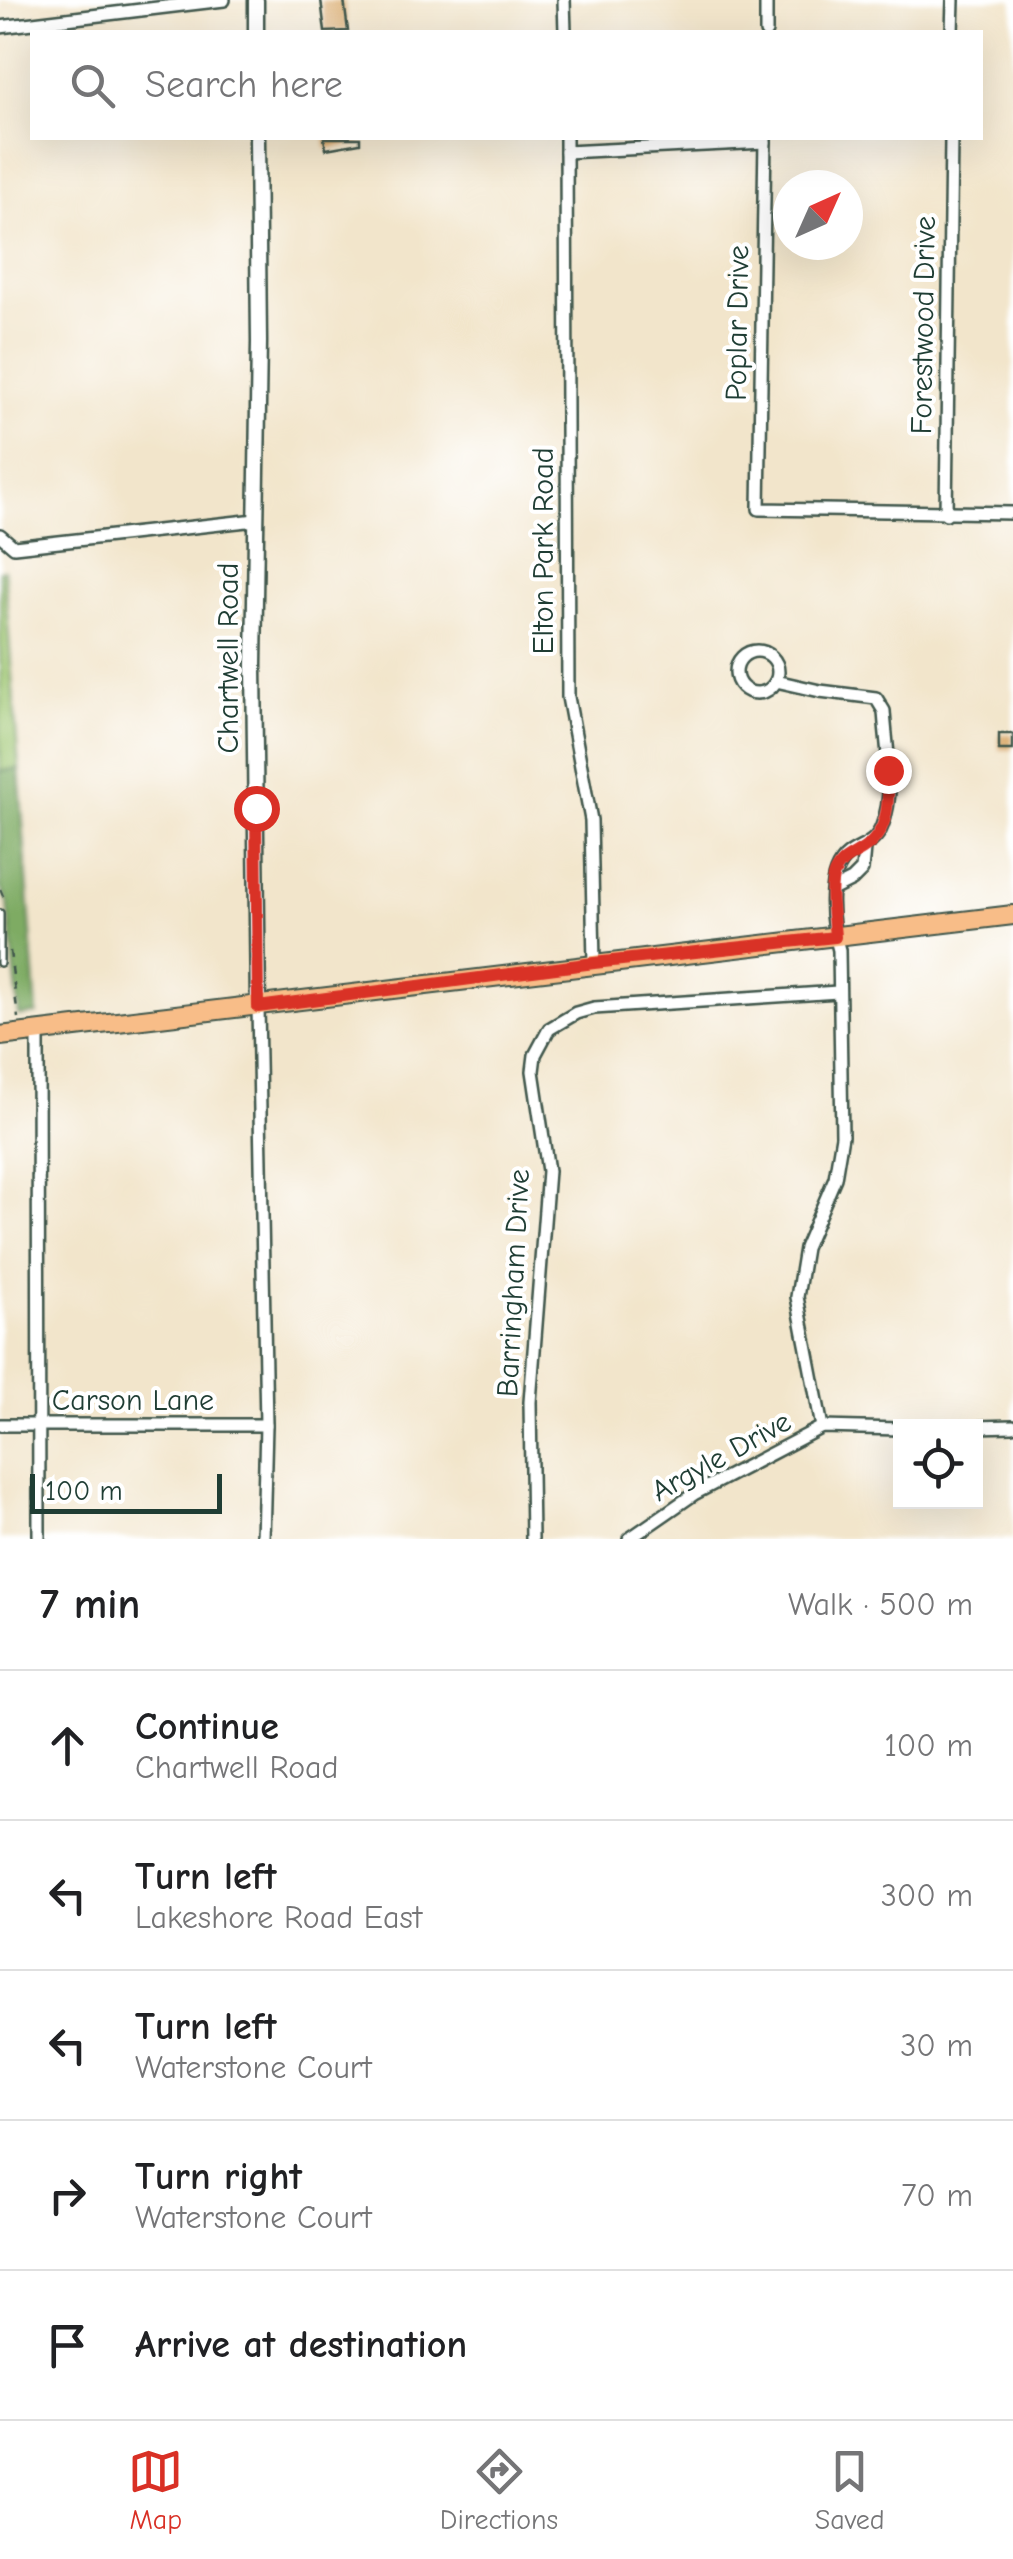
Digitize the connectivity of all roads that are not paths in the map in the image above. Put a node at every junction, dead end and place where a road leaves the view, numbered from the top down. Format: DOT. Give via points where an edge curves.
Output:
graph roads {
  1 [pos="224,0"];
  2 [pos="256,0"];
  3 [pos="564,0"];
  4 [pos="766,0"];
  5 [pos="953,0"];
  6 [pos="76,18"];
  7 [pos="0,27"];
  8 [pos="77,30"];
  9 [pos="256,30"];
  10 [pos="565,30"];
  11 [pos="766,30"];
  12 [pos="952,30"];
  13 [pos="257,140"];
  14 [pos="566,140"];
  15 [pos="766,140"];
  16 [pos="951,140"];
  17 [pos="566,152"];
  18 [pos="1013,513"];
  19 [pos="946,514"];
  20 [pos="256,520"];
  21 [pos="0,534"];
  22 [pos="776,681"];
  23 [pos="864,849"];
  24 [pos="834,890"];
  25 [pos="0,913"];
  26 [pos="1013,914"];
  27 [pos="835,937"];
  28 [pos="594,963"];
  29 [pos="0,964"];
  30 [pos="838,992"];
  31 [pos="258,1007"];
  32 [pos="30,1033"];
  33 [pos="0,1036"];
  34 [pos="266,1424"];
  35 [pos="0,1425"];
  36 [pos="39,1426"];
  37 [pos="1013,1426"];
  38 [pos="822,1427"];
  39 [pos="983,1427"];
  40 [pos="893,1429"];
  41 [pos="39,1539"];
  42 [pos="264,1539"];
  43 [pos="532,1539"];
  44 [pos="629,1539"];
  1 -- 6 [label="street"];
  2 -- 9 [label="street"];
  3 -- 10 [label="street"];
  4 -- 11 [label="street"];
  5 -- 12 [label="street"];
  6 -- 7 [label="street"];
  6 -- 8 [label="lane"];
  13 -- 20 [label="street, Chartwell Road"];
  14 -- 17 [label="street, Elton Park Road"];
  15 -- 17 [label="street"];
  15 -- 19 [label="street, Poplar Drive" via="758,509"];
  16 -- 19 [label="street, Forestwood Drive"];
  17 -- 28 [label="street, Elton Park Road" via="568,697 590,820"];
  18 -- 19 [label="street"];
  20 -- 21 [label="street" via="14,546"];
  20 -- 31 [label="street, Chartwell Road"];
  22 -- 23 [label="street" via="876,698 884,710 889,800 881,830"];
  23 -- 24 [label="street" via="862,870"];
  23 -- 24 [label="street" via="848,855 833,876"];
  24 -- 27 [label="street"];
  25 -- 29 [label="lane"];
  26 -- 27 [label="main road"];
  27 -- 28 [label="main road"];
  27 -- 30 [label="street"];
  28 -- 31 [label="main road"];
  30 -- 38 [label="street" via="842,1136 835,1178 805,1248 798,1297"];
  30 -- 43 [label="street, Barringham Drive" via="594,1008 558,1020 542,1038 533,1071 548,1171 530,1402"];
  31 -- 32 [label="main road"];
  31 -- 34 [label="street, Chartwell Road"];
  32 -- 33 [label="main road"];
  32 -- 36 [label="street"];
  34 -- 36 [label="street, Carson Lane"];
  34 -- 42 [label="street, Chartwell Road"];
  35 -- 36 [label="street, Carson Lane"];
  36 -- 41 [label="street"];
  37 -- 39 [label="street"];
  38 -- 40 [label="street, Argyle Drive"];
  38 -- 44 [label="street, Argyle Drive" via="694,1494"];
}
